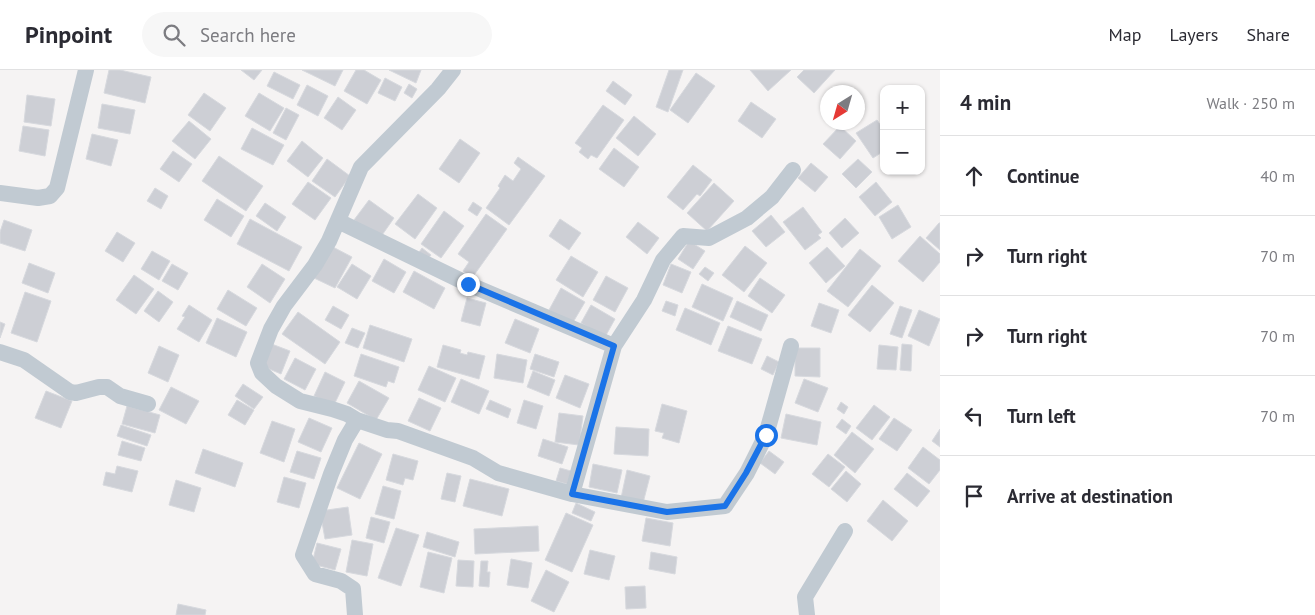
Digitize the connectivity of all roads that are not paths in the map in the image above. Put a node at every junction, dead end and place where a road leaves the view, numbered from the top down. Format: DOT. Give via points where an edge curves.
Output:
graph roads {
  1 [pos="86,70"];
  2 [pos="453,70"];
  3 [pos="794,170"];
  4 [pos="0,192"];
  5 [pos="338,221"];
  6 [pos="614,346"];
  7 [pos="791,346"];
  8 [pos="0,352"];
  9 [pos="148,404"];
  10 [pos="356,420"];
  11 [pos="572,494"];
  12 [pos="846,531"];
  13 [pos="355,615"];
  14 [pos="807,615"];
  1 -- 4 [label="street" via="57,188 50,196 38,198"];
  2 -- 5 [label="street" via="361,167"];
  3 -- 6 [label="street" via="772,197 747,218 709,238 683,236 663,260 644,300"];
  5 -- 6 [label="street" via="468,284"];
  5 -- 10 [label="street" via="315,265 271,329 258,363 262,373 290,396 347,414"];
  6 -- 11 [label="street"];
  7 -- 11 [label="street" via="766,435 725,506 667,512"];
  8 -- 9 [label="street" via="24,360 70,392 100,387"];
  10 -- 11 [label="street" via="398,431 473,458 498,473"];
  10 -- 13 [label="street" via="330,474 302,555 315,574 341,580 353,589"];
  12 -- 14 [label="street" via="805,597"];
}
